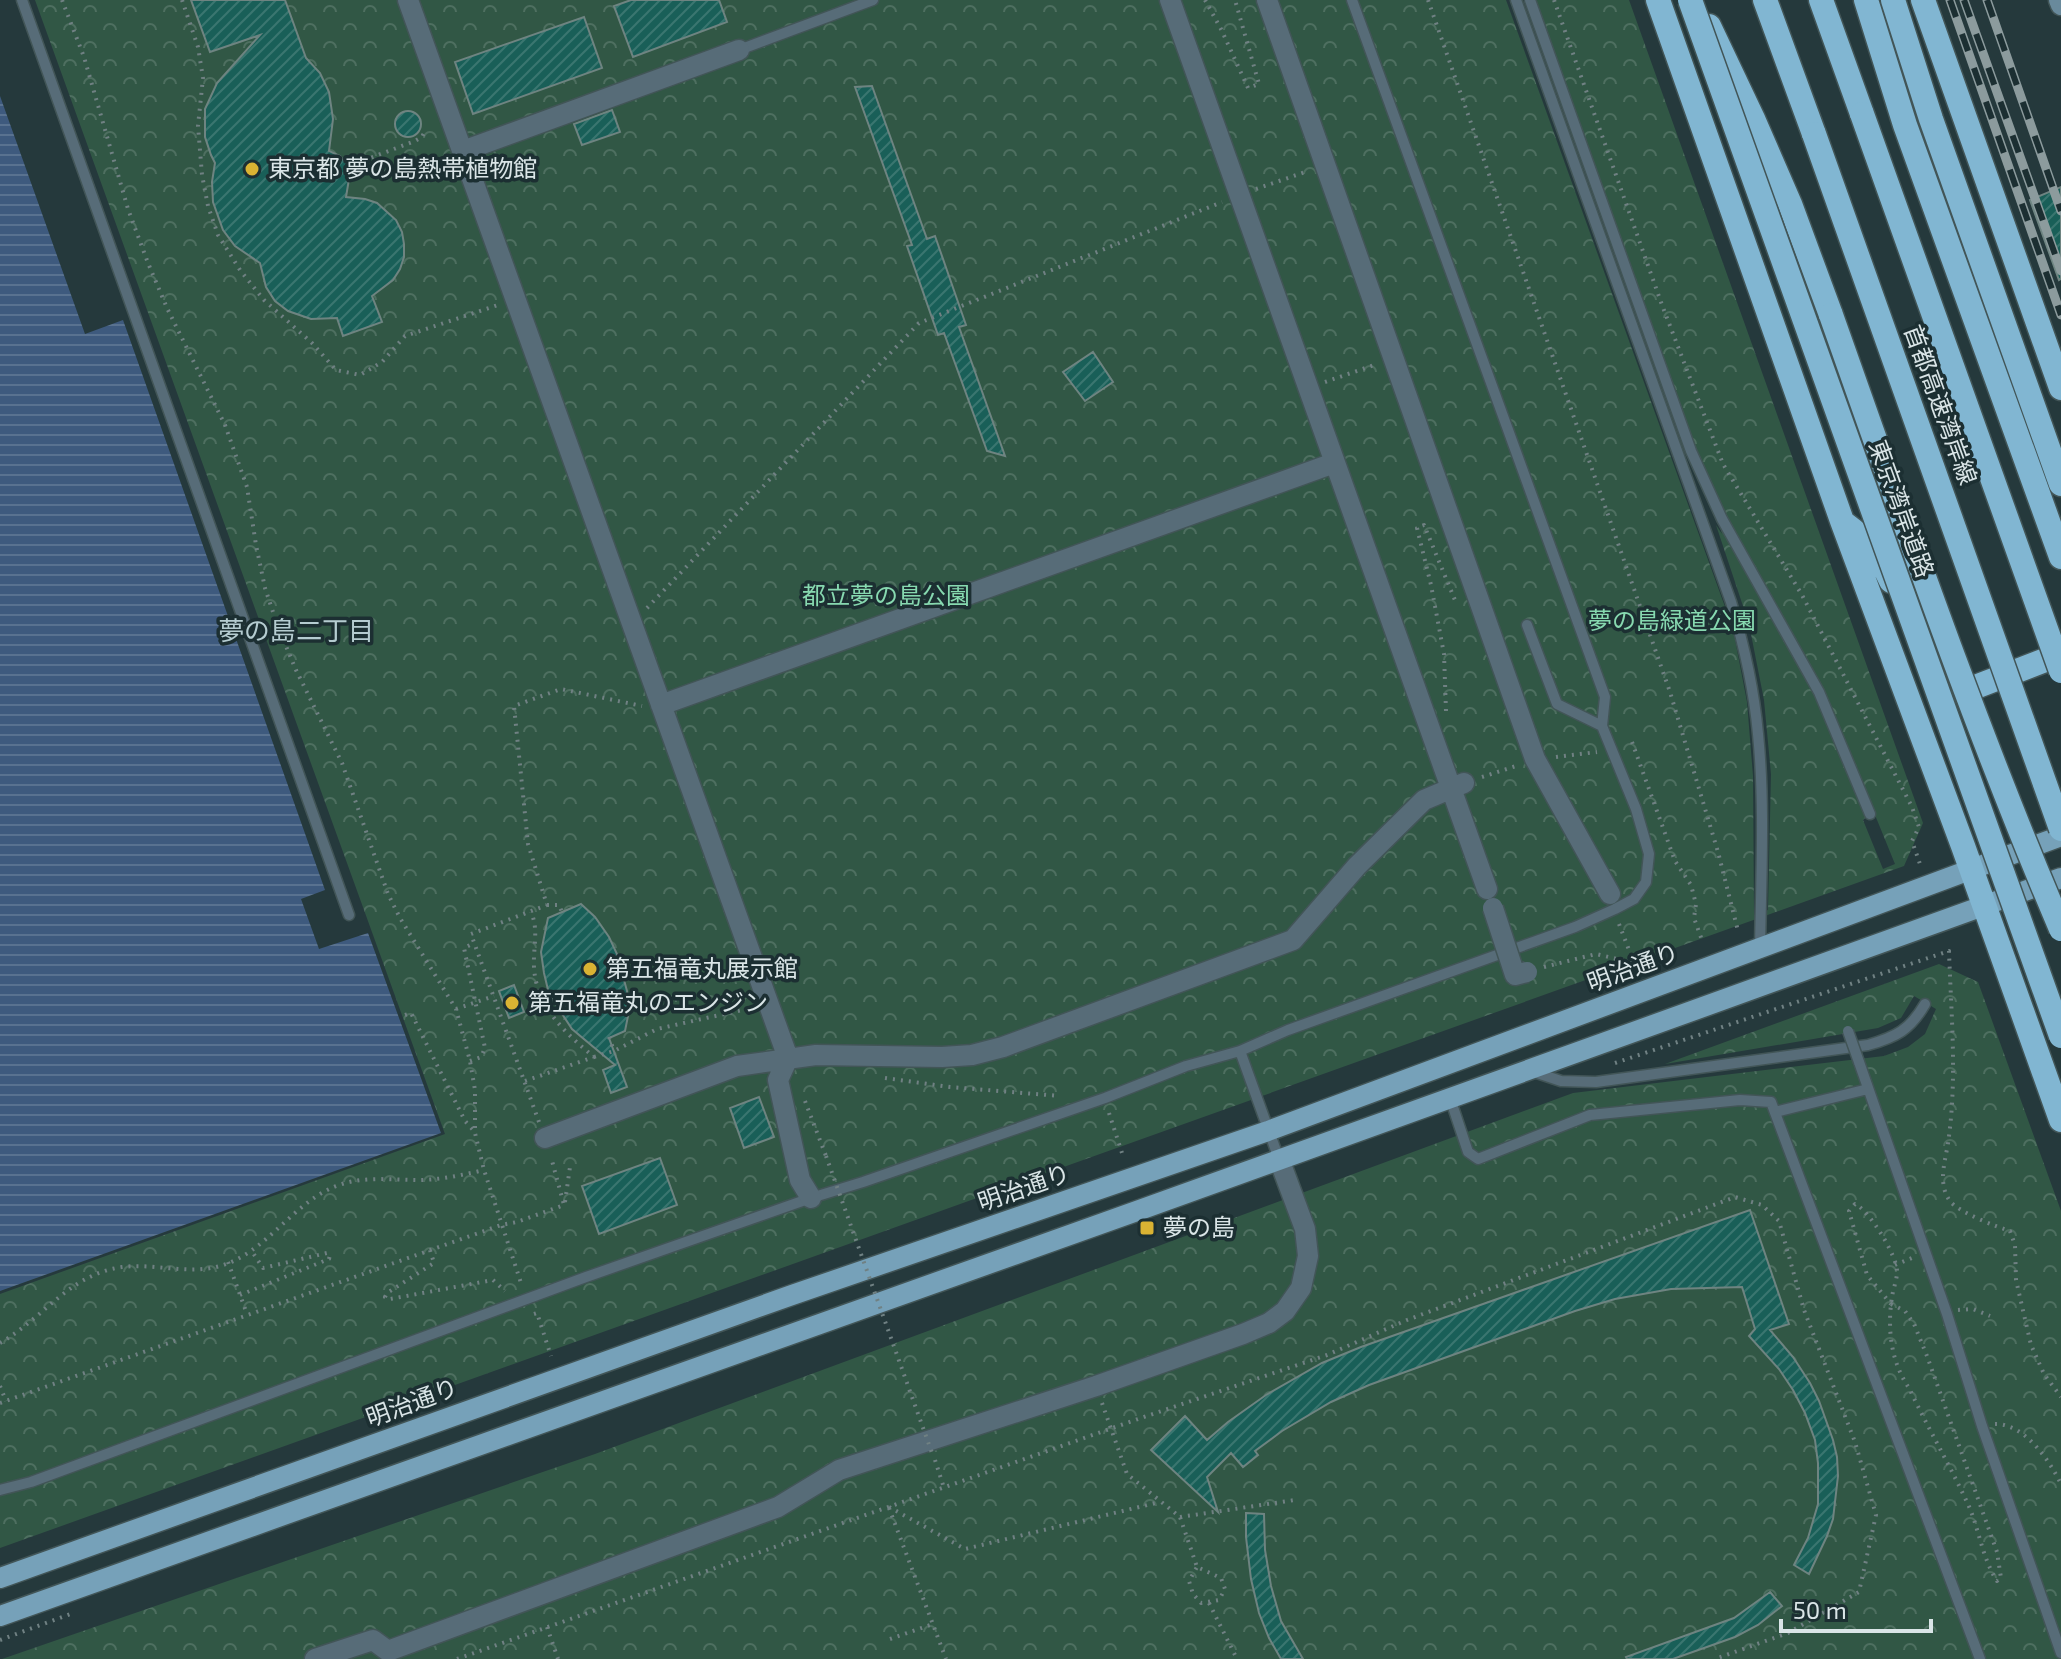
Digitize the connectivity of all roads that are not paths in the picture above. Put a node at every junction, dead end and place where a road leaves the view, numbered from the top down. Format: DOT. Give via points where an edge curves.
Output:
graph roads {
  1 [pos="22,0"];
  2 [pos="408,0"];
  3 [pos="873,0"];
  4 [pos="1170,0"];
  5 [pos="1267,0"];
  6 [pos="1352,0"];
  7 [pos="1516,0"];
  8 [pos="1530,0"];
  9 [pos="1658,0"];
  10 [pos="1693,0"];
  11 [pos="1765,0"];
  12 [pos="1821,0"];
  13 [pos="1866,0"];
  14 [pos="1893,0"];
  15 [pos="1923,0"];
  16 [pos="739,50"];
  17 [pos="463,151"];
  18 [pos="2061,388"];
  19 [pos="1334,463"];
  20 [pos="2061,484"];
  21 [pos="1842,521"];
  22 [pos="2061,557"];
  23 [pos="1527,625"];
  24 [pos="2061,654"];
  25 [pos="2061,671"];
  26 [pos="662,708"];
  27 [pos="1602,726"];
  28 [pos="1458,786"];
  29 [pos="1870,814"];
  30 [pos="2061,829"];
  31 [pos="2061,836"];
  32 [pos="1970,869"];
  33 [pos="2061,878"];
  34 [pos="1610,894"];
  35 [pos="1984,906"];
  36 [pos="349,915"];
  37 [pos="2061,929"];
  38 [pos="1760,949"];
  39 [pos="1527,972"];
  40 [pos="1925,1004"];
  41 [pos="1848,1031"];
  42 [pos="2061,1036"];
  43 [pos="1240,1051"];
  44 [pos="788,1058"];
  45 [pos="1529,1071"];
  46 [pos="1868,1089"];
  47 [pos="1450,1098"];
  48 [pos="1775,1112"];
  49 [pos="2061,1120"];
  50 [pos="1268,1131"];
  51 [pos="545,1138"];
  52 [pos="1279,1159"];
  53 [pos="811,1198"];
  54 [pos="0,1490"];
  55 [pos="0,1578"];
  56 [pos="0,1616"];
  57 [pos="2061,1653"];
  58 [pos="315,1659"];
  59 [pos="1980,1659"];
  1 -- 36 [label="lane"];
  2 -- 17 [label="street"];
  3 -- 16 [label="lane"];
  4 -- 19 [label="street"];
  5 -- 34 [label="street" via="1530,761"];
  6 -- 27 [label="lane" via="1605,697"];
  7 -- 38 [label="lane" via="1744,648 1760,776"];
  8 -- 29 [label="lane" via="1691,451 1722,519 1819,692"];
  9 -- 21 [label="highway"];
  10 -- 37 [label="highway, bridge" via="1790,204 2017,825"];
  10 -- 42 [label="highway, 東京湾岸道路, bridge"];
  11 -- 30 [label="highway, 首都高速湾岸線, bridge"];
  12 -- 25 [label="highway, 首都高速湾岸線, bridge"];
  13 -- 22 [label="highway" via="1905,125"];
  14 -- 20 [label="highway"];
  15 -- 18 [label="highway"];
  16 -- 17 [label="street"];
  17 -- 26 [label="street"];
  19 -- 26 [label="street"];
  19 -- 28 [label="street" via="1434,740"];
  21 -- 24 [label="highway" via="1864,537 1884,566 1935,677 1944,685 1965,691"];
  21 -- 32 [label="highway"];
  23 -- 27 [label="lane" via="1557,704"];
  26 -- 44 [label="street"];
  27 -- 43 [label="lane" via="1649,854 1646,882 1634,899 1575,927"];
  28 -- 39 [label="street, bridge" via="1515,975"];
  28 -- 44 [label="street" via="1424,800 1293,940 972,1055"];
  31 -- 32 [label="main road, 明治通り"];
  32 -- 35 [label="highway"];
  32 -- 38 [label="main road, 明治通り"];
  33 -- 35 [label="main road"];
  35 -- 45 [label="main road"];
  35 -- 49 [label="highway"];
  38 -- 50 [label="main road, 明治通り"];
  40 -- 45 [label="lane" via="1906,1030 1868,1045 1596,1082 1561,1081"];
  41 -- 46 [label="lane, bridge"];
  43 -- 50 [label="lane"];
  43 -- 53 [label="lane"];
  44 -- 51 [label="street" via="737,1066"];
  44 -- 53 [label="street" via="778,1080 800,1180"];
  45 -- 47 [label="main road"];
  46 -- 48 [label="lane"];
  46 -- 57 [label="lane"];
  47 -- 48 [label="lane" via="1468,1152 1478,1159 1590,1115 1740,1100 1771,1102"];
  47 -- 52 [label="main road"];
  48 -- 59 [label="lane"];
  50 -- 52 [label="lane"];
  50 -- 55 [label="main road, 明治通り"];
  52 -- 56 [label="main road"];
  52 -- 58 [label="street" via="1305,1229 1308,1256 1301,1288 1269,1323 839,1470 778,1507 388,1651 373,1640"];
  53 -- 54 [label="lane"];
}
